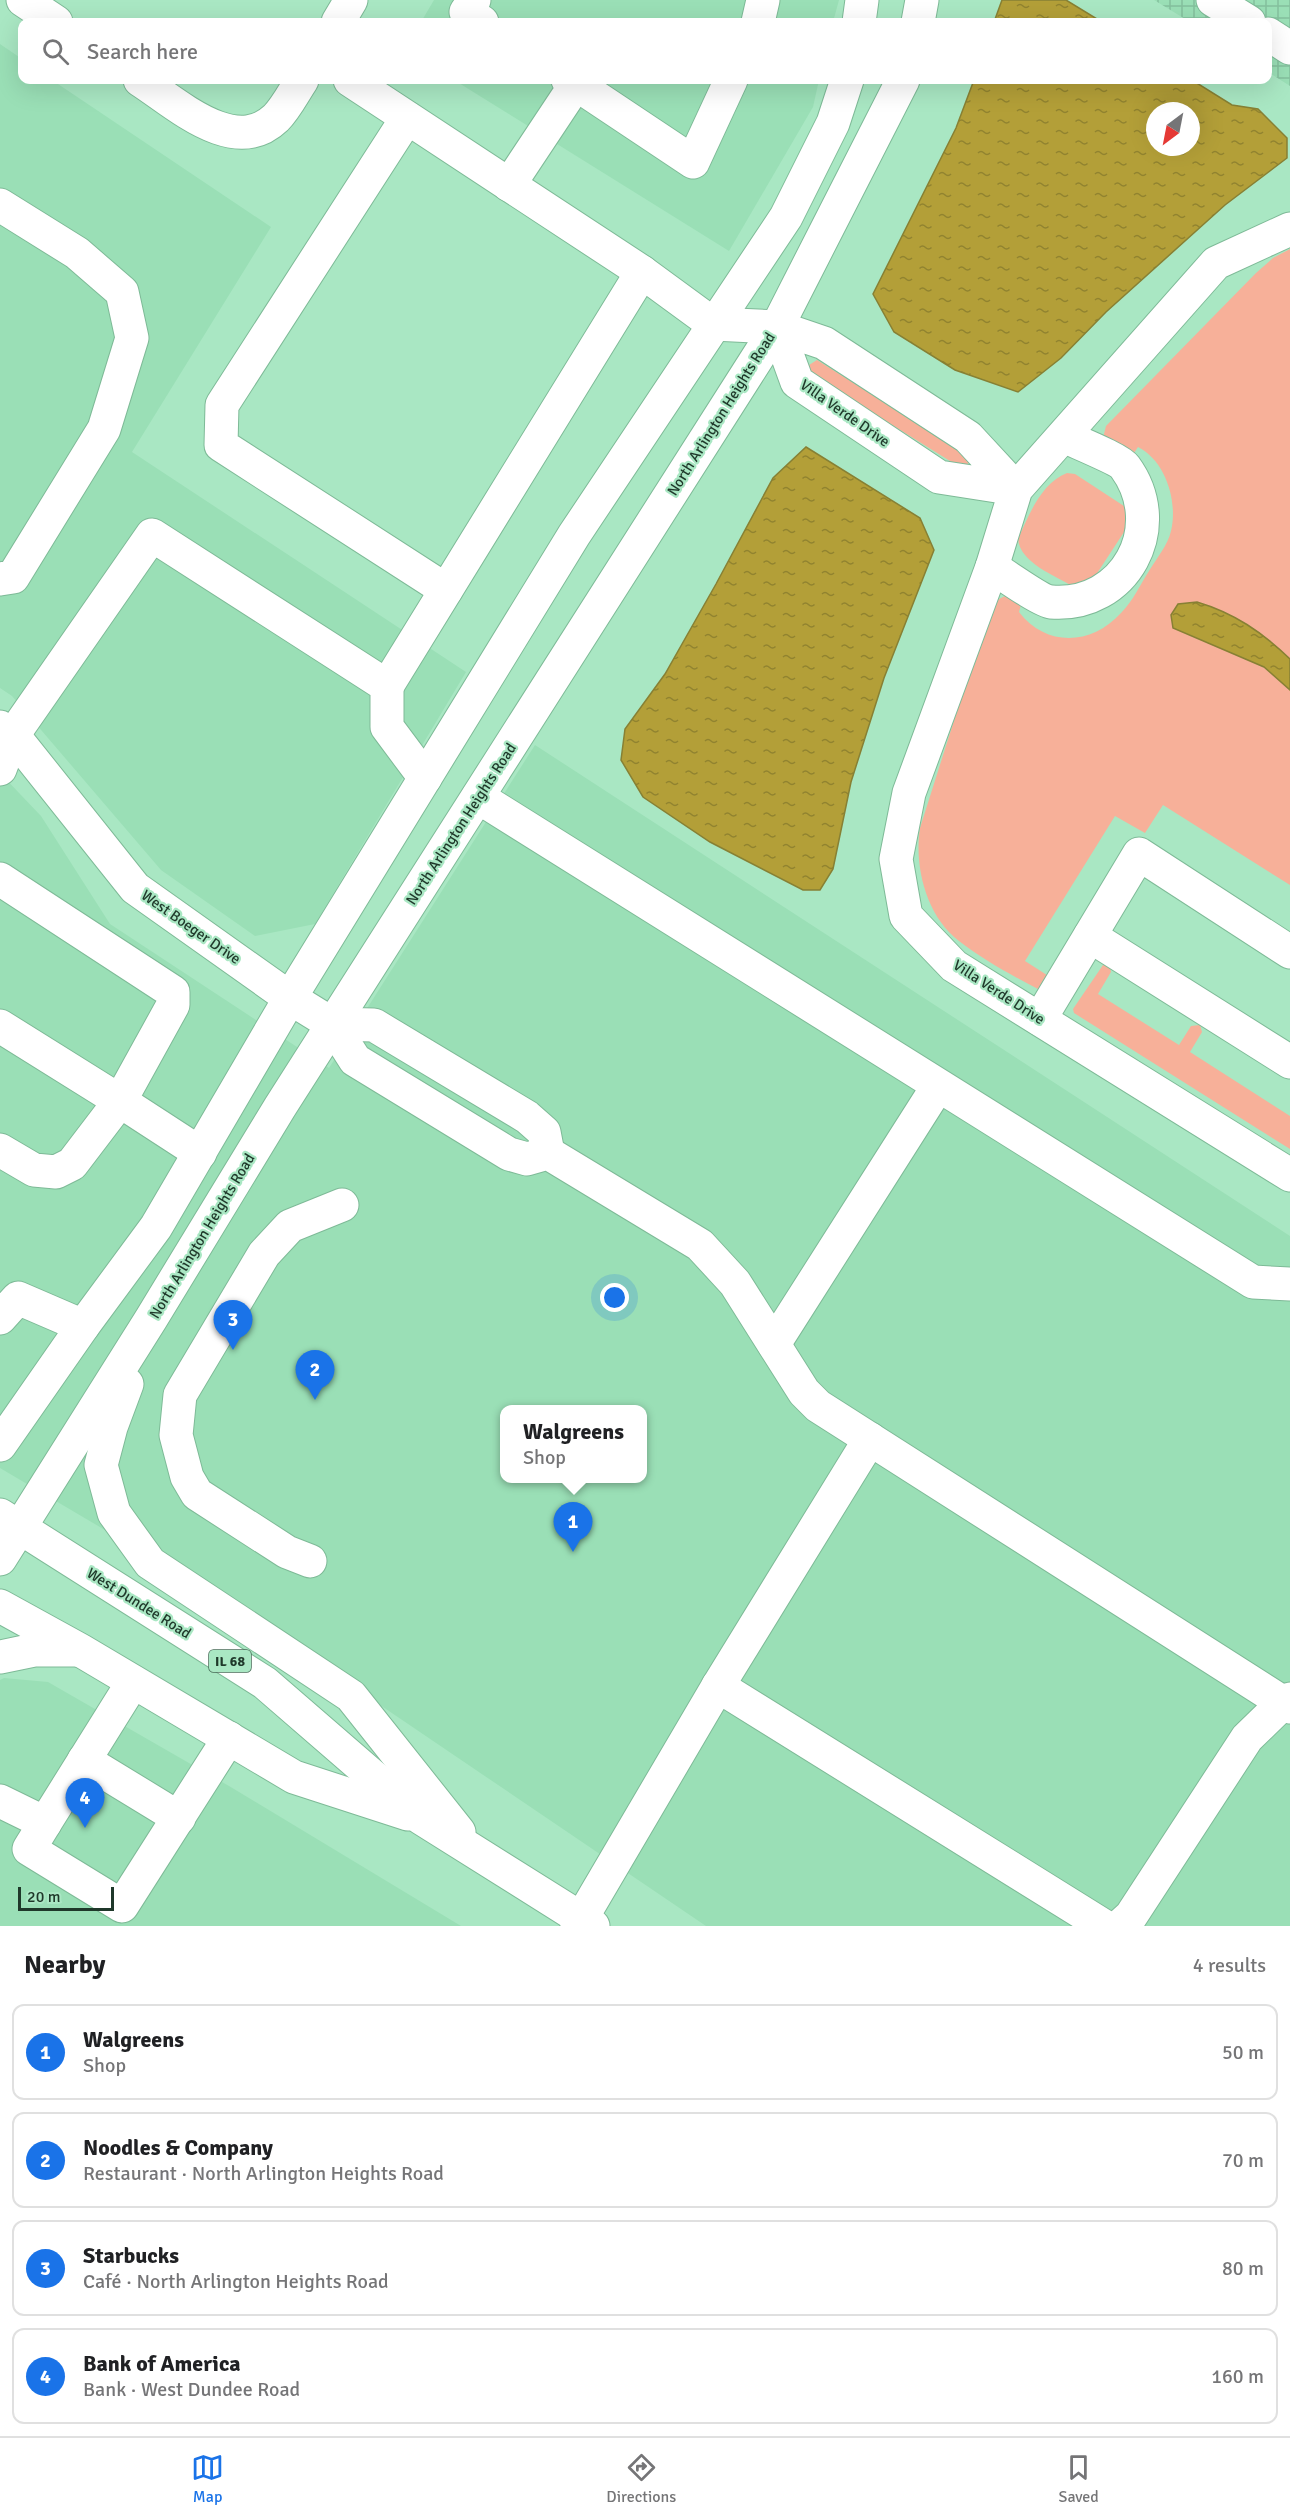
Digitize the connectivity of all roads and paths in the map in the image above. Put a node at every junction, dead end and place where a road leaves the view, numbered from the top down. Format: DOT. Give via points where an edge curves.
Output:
graph roads {
  1 [pos="23,0"];
  2 [pos="351,0"];
  3 [pos="474,0"];
  4 [pos="763,0"];
  5 [pos="862,0"];
  6 [pos="922,0"];
  7 [pos="1213,0"];
  8 [pos="50,18"];
  9 [pos="340,18"];
  10 [pos="476,18"];
  11 [pos="759,18"];
  12 [pos="860,18"];
  13 [pos="919,18"];
  14 [pos="1242,18"];
  15 [pos="1272,37"];
  16 [pos="1290,48"];
  17 [pos="146,84"];
  18 [pos="299,84"];
  19 [pos="356,84"];
  20 [pos="571,84"];
  21 [pos="575,84"];
  22 [pos="729,84"];
  23 [pos="846,84"];
  24 [pos="901,84"];
  25 [pos="407,117"];
  26 [pos="509,185"];
  27 [pos="0,205"];
  28 [pos="1290,230"];
  29 [pos="642,272"];
  30 [pos="713,324"];
  31 [pos="777,327"];
  32 [pos="1064,436"];
  33 [pos="1016,489"];
  34 [pos="992,567"];
  35 [pos="0,579"];
  36 [pos="446,590"];
  37 [pos="387,686"];
  38 [pos="6,731"];
  39 [pos="0,769"];
  40 [pos="425,778"];
  41 [pos="478,797"];
  42 [pos="0,879"];
  43 [pos="1090,936"];
  44 [pos="1290,952"];
  45 [pos="290,998"];
  46 [pos="1040,1019"];
  47 [pos="332,1024"];
  48 [pos="0,1026"];
  49 [pos="1290,1062"];
  50 [pos="938,1086"];
  51 [pos="120,1101"];
  52 [pos="0,1150"];
  53 [pos="200,1153"];
  54 [pos="1290,1175"];
  55 [pos="342,1205"];
  56 [pos="1290,1284"];
  57 [pos="0,1318"];
  58 [pos="151,1319"];
  59 [pos="83,1326"];
  60 [pos="774,1344"];
  61 [pos="870,1439"];
  62 [pos="0,1445"];
  63 [pos="10,1522"];
  64 [pos="0,1559"];
  65 [pos="310,1561"];
  66 [pos="0,1606"];
  67 [pos="80,1650"];
  68 [pos="0,1658"];
  69 [pos="134,1682"];
  70 [pos="718,1686"];
  71 [pos="1288,1703"];
  72 [pos="229,1738"];
  73 [pos="84,1760"];
  74 [pos="0,1801"];
  75 [pos="179,1818"];
  76 [pos="421,1818"];
  77 [pos="45,1823"];
  78 [pos="475,1852"];
  79 [pos="584,1924"];
  80 [pos="1104,1926"];
  81 [pos="1120,1926"];
  1 -- 8 [label="main road"];
  2 -- 9 [label="main road"];
  3 -- 10 [label="main road" via="466,12"];
  4 -- 11 [label="main road"];
  5 -- 12 [label="main road"];
  6 -- 13 [label="main road"];
  7 -- 14 [label="main road"];
  15 -- 16 [label="main road"];
  17 -- 18 [label="main road" via="218,130 243,133 276,118"];
  19 -- 25 [label="main road"];
  20 -- 26 [label="main road"];
  21 -- 22 [label="main road" via="693,162"];
  23 -- 30 [label="main road" via="833,123 786,217"];
  24 -- 31 [label="main road, North Arlington Heights Road"];
  25 -- 26 [label="main road"];
  25 -- 36 [label="main road" via="222,405 221,445"];
  26 -- 29 [label="main road"];
  27 -- 35 [label="main road" via="77,253 122,292 132,338 104,429 13,577"];
  28 -- 32 [label="main road, Villa Verde Drive" via="1216,263"];
  29 -- 30 [label="main road"];
  29 -- 36 [label="main road"];
  30 -- 31 [label="main road"];
  30 -- 40 [label="main road" via="574,535"];
  31 -- 33 [label="main road" via="824,343 968,437"];
  31 -- 33 [label="main road, Villa Verde Drive" via="797,382 939,477"];
  31 -- 41 [label="main road, North Arlington Heights Road"];
  32 -- 33 [label="main road, Villa Verde Drive"];
  32 -- 34 [label="main road" via="1124,465 1140,495 1144,528 1134,560 1112,585 1082,600 1071,601 1048,602"];
  33 -- 34 [label="main road, Villa Verde Drive"];
  34 -- 46 [label="main road, Villa Verde Drive" via="909,793 896,859 906,916 954,966"];
  36 -- 37 [label="main road"];
  37 -- 38 [label="main road" via="152,535"];
  37 -- 40 [label="main road" via="387,727"];
  38 -- 39 [label="main road"];
  38 -- 45 [label="main road, West Boeger Drive" via="135,888"];
  40 -- 45 [label="main road"];
  41 -- 47 [label="main road, North Arlington Heights Road"];
  41 -- 50 [label="main road"];
  42 -- 51 [label="main road" via="173,992 173,1005"];
  43 -- 44 [label="main road" via="1140,854"];
  43 -- 46 [label="main road"];
  43 -- 49 [label="main road"];
  45 -- 47 [label="main road, West Boeger Drive"];
  45 -- 53 [label="main road"];
  46 -- 54 [label="main road, Villa Verde Drive"];
  47 -- 58 [label="main road, North Arlington Heights Road"];
  47 -- 60 [label="main road" via="374,1025 527,1118 544,1132 548,1153 700,1245 735,1283"];
  48 -- 51 [label="main road"];
  50 -- 56 [label="main road" via="1252,1282"];
  50 -- 60 [label="main road"];
  51 -- 52 [label="main road" via="72,1164 56,1172 34,1170"];
  51 -- 53 [label="main road"];
  53 -- 59 [label="main road" via="156,1227"];
  55 -- 65 [label="main road" via="290,1226 264,1254 180,1395 176,1435 187,1477 197,1494 287,1552"];
  57 -- 59 [label="main road" via="18,1298"];
  58 -- 63 [label="main road, North Arlington Heights Road"];
  58 -- 78 [label="main road" via="101,1465 114,1514 150,1563 351,1696"];
  59 -- 62 [label="main road"];
  60 -- 61 [label="main road" via="804,1392 818,1406"];
  61 -- 70 [label="main road"];
  61 -- 71 [label="main road"];
  63 -- 64 [label="main road, North Arlington Heights Road"];
  63 -- 76 [label="main road, West Dundee Road / IL 68" via="265,1683"];
  66 -- 67 [label="main road, West Dundee Road / IL 68"];
  67 -- 68 [label="main road" via="34,1650"];
  67 -- 69 [label="main road, West Dundee Road / IL 68"];
  69 -- 72 [label="main road, West Dundee Road / IL 68"];
  69 -- 73 [label="main road"];
  70 -- 79 [label="main road"];
  70 -- 80 [label="main road"];
  71 -- 81 [label="main road" via="1246,1738 1131,1916"];
  72 -- 75 [label="main road"];
  72 -- 76 [label="main road, West Dundee Road / IL 68" via="294,1777"];
  73 -- 75 [label="main road"];
  73 -- 77 [label="main road"];
  74 -- 77 [label="main road"];
  75 -- 77 [label="main road" via="122,1906 29,1849"];
  76 -- 78 [label="main road, West Dundee Road / IL 68"];
  78 -- 79 [label="main road, West Dundee Road / IL 68"];
}
